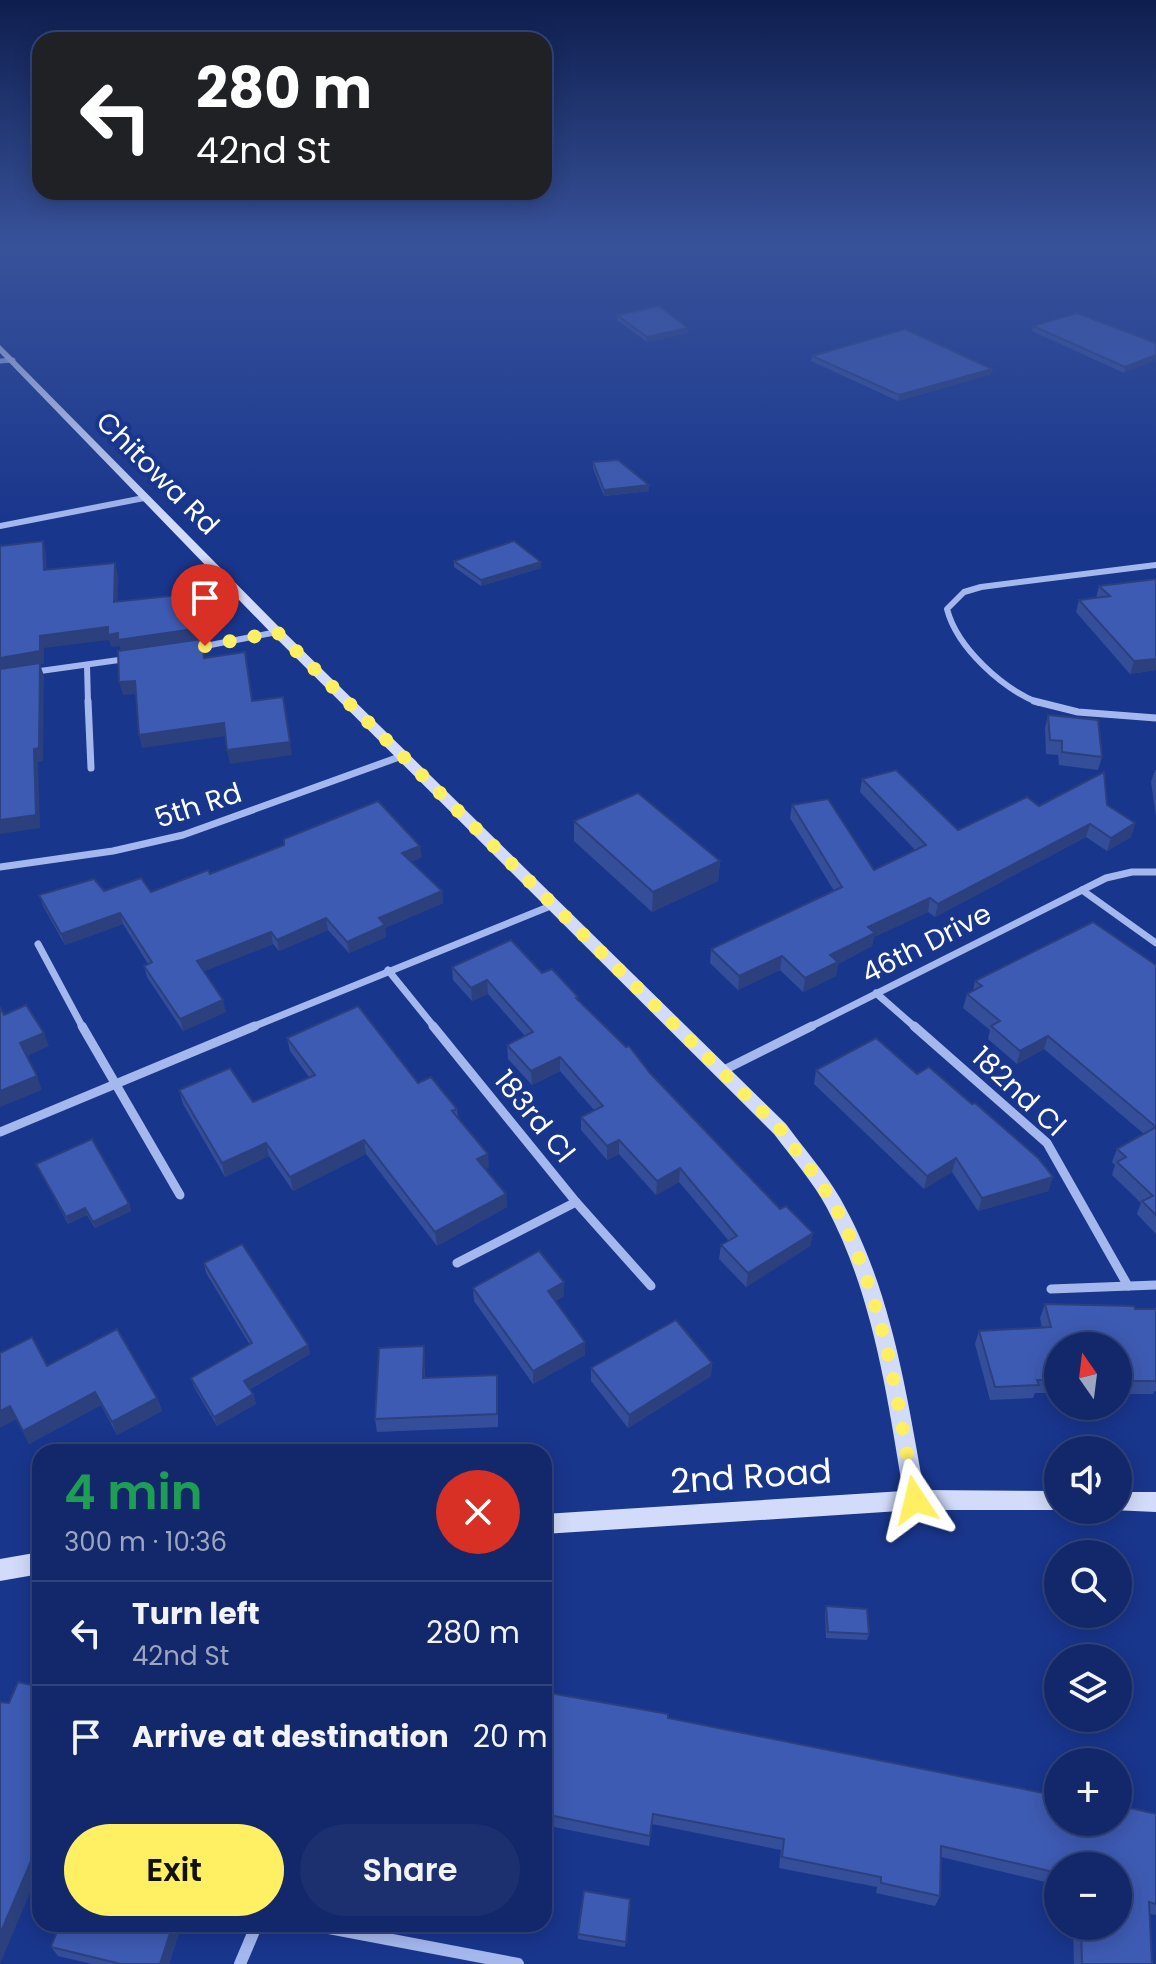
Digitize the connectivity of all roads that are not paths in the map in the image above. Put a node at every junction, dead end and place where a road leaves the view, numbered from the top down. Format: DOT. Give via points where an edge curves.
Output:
graph roads {
  1 [pos="0,348"];
  2 [pos="6,361"];
  3 [pos="144,498"];
  4 [pos="0,526"];
  5 [pos="1156,565"];
  6 [pos="277,632"];
  7 [pos="190,648"];
  8 [pos="131,658"];
  9 [pos="87,665"];
  10 [pos="29,673"];
  11 [pos="1156,718"];
  12 [pos="402,756"];
  13 [pos="91,768"];
  14 [pos="0,867"];
  15 [pos="1156,872"];
  16 [pos="1082,890"];
  17 [pos="553,905"];
  18 [pos="1156,943"];
  19 [pos="38,944"];
  20 [pos="388,970"];
  21 [pos="876,993"];
  22 [pos="722,1072"];
  23 [pos="113,1084"];
  24 [pos="0,1132"];
  25 [pos="180,1195"];
  26 [pos="576,1202"];
  27 [pos="457,1263"];
  28 [pos="1156,1285"];
  29 [pos="651,1286"];
  30 [pos="1128,1286"];
  31 [pos="1051,1289"];
  32 [pos="915,1500"];
  33 [pos="1044,1501"];
  34 [pos="1132,1502"];
  35 [pos="1156,1502"];
  36 [pos="552,1523"];
  37 [pos="32,1564"];
  38 [pos="0,1570"];
  39 [pos="254,1932"];
  40 [pos="350,1932"];
  41 [pos="240,1964"];
  42 [pos="516,1964"];
  1 -- 2 [label="street, Chitowa Rd"];
  2 -- 3 [label="street, Chitowa Rd"];
  3 -- 4 [label="street"];
  3 -- 6 [label="street, Chitowa Rd"];
  5 -- 11 [label="street" via="981,587 964,592 947,609 950,621 994,677 1025,699"];
  6 -- 7 [label="street"];
  6 -- 12 [label="street, Chitowa Rd"];
  8 -- 9 [label="street"];
  9 -- 10 [label="street"];
  9 -- 13 [label="street"];
  12 -- 14 [label="street, 5th Rd" via="183,835"];
  12 -- 17 [label="street, Chitowa Rd"];
  15 -- 16 [label="street, 46th Drive" via="1106,878"];
  16 -- 18 [label="street"];
  16 -- 21 [label="street, 46th Drive"];
  17 -- 20 [label="street"];
  17 -- 22 [label="street, Chitowa Rd"];
  19 -- 23 [label="street"];
  20 -- 23 [label="street"];
  20 -- 26 [label="street, 183rd Cl"];
  21 -- 22 [label="street, 46th Drive"];
  21 -- 30 [label="street, 182nd Cl" via="1047,1143"];
  22 -- 32 [label="street, Chitowa Rd" via="780,1129 833,1203 871,1284 890,1355"];
  23 -- 24 [label="street"];
  23 -- 25 [label="street"];
  26 -- 27 [label="street"];
  26 -- 29 [label="street, 183rd Cl"];
  28 -- 30 [label="street"];
  30 -- 31 [label="street"];
  32 -- 33 [label="street, 2nd Road"];
  32 -- 36 [label="street, 2nd Road"];
  34 -- 35 [label="street"];
  37 -- 38 [label="street"];
  39 -- 41 [label="street"];
  40 -- 42 [label="street"];
}
